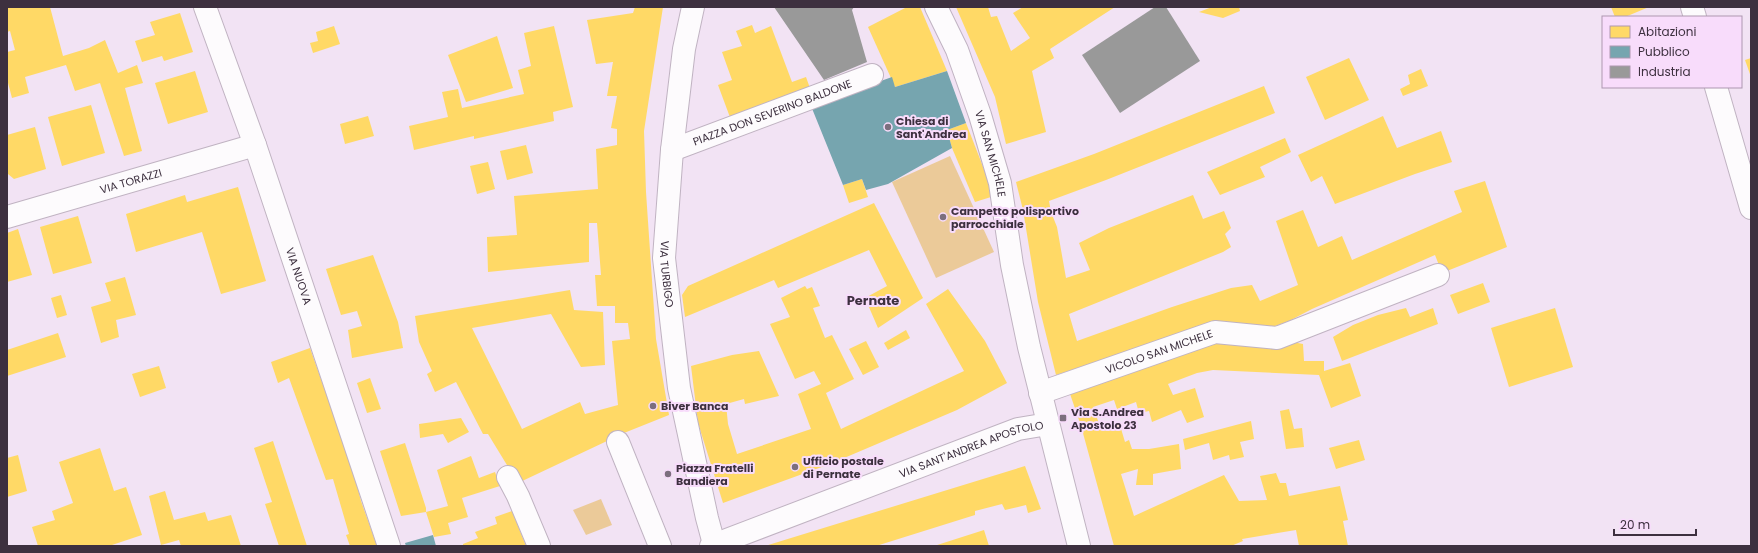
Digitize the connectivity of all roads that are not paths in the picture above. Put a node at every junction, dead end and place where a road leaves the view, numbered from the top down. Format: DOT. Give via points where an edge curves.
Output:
graph roads {
  1 [pos="205,7"];
  2 [pos="693,7"];
  3 [pos="706,7"];
  4 [pos="936,7"];
  5 [pos="689,29"];
  6 [pos="872,75"];
  7 [pos="1716,88"];
  8 [pos="255,145"];
  9 [pos="672,150"];
  10 [pos="1751,208"];
  11 [pos="7,217"];
  12 [pos="1438,275"];
  13 [pos="1040,393"];
  14 [pos="1048,424"];
  15 [pos="618,442"];
  16 [pos="508,477"];
  17 [pos="713,545"];
  18 [pos="389,546"];
  19 [pos="539,546"];
  20 [pos="660,546"];
  21 [pos="1079,546"];
  1 -- 8 [label="street, VIA NUOVA"];
  2 -- 5 [label="street"];
  3 -- 5 [label="street, VIA TURBIGO"];
  4 -- 13 [label="street, VIA SAN MICHELE" via="957,50 1000,183 1012,265"];
  5 -- 9 [label="street, VIA TURBIGO" via="684,49"];
  6 -- 9 [label="street, PIAZZA DON SEVERINO BALDONE"];
  7 -- 10 [label="street"];
  8 -- 11 [label="street, VIA TORAZZI"];
  8 -- 18 [label="street, VIA NUOVA"];
  9 -- 17 [label="street, VIA TURBIGO" via="664,258 670,318 679,388"];
  12 -- 13 [label="street, VICOLO SAN MICHELE" via="1277,338 1214,332"];
  13 -- 14 [label="street, VIA SAN MICHELE"];
  14 -- 17 [label="street, VIA SANT'ANDREA APOSTOLO" via="1018,429"];
  14 -- 21 [label="street, VIA SANT'ANDREA APOSTOLO"];
  15 -- 20 [label="street"];
  16 -- 19 [label="street"];
}
